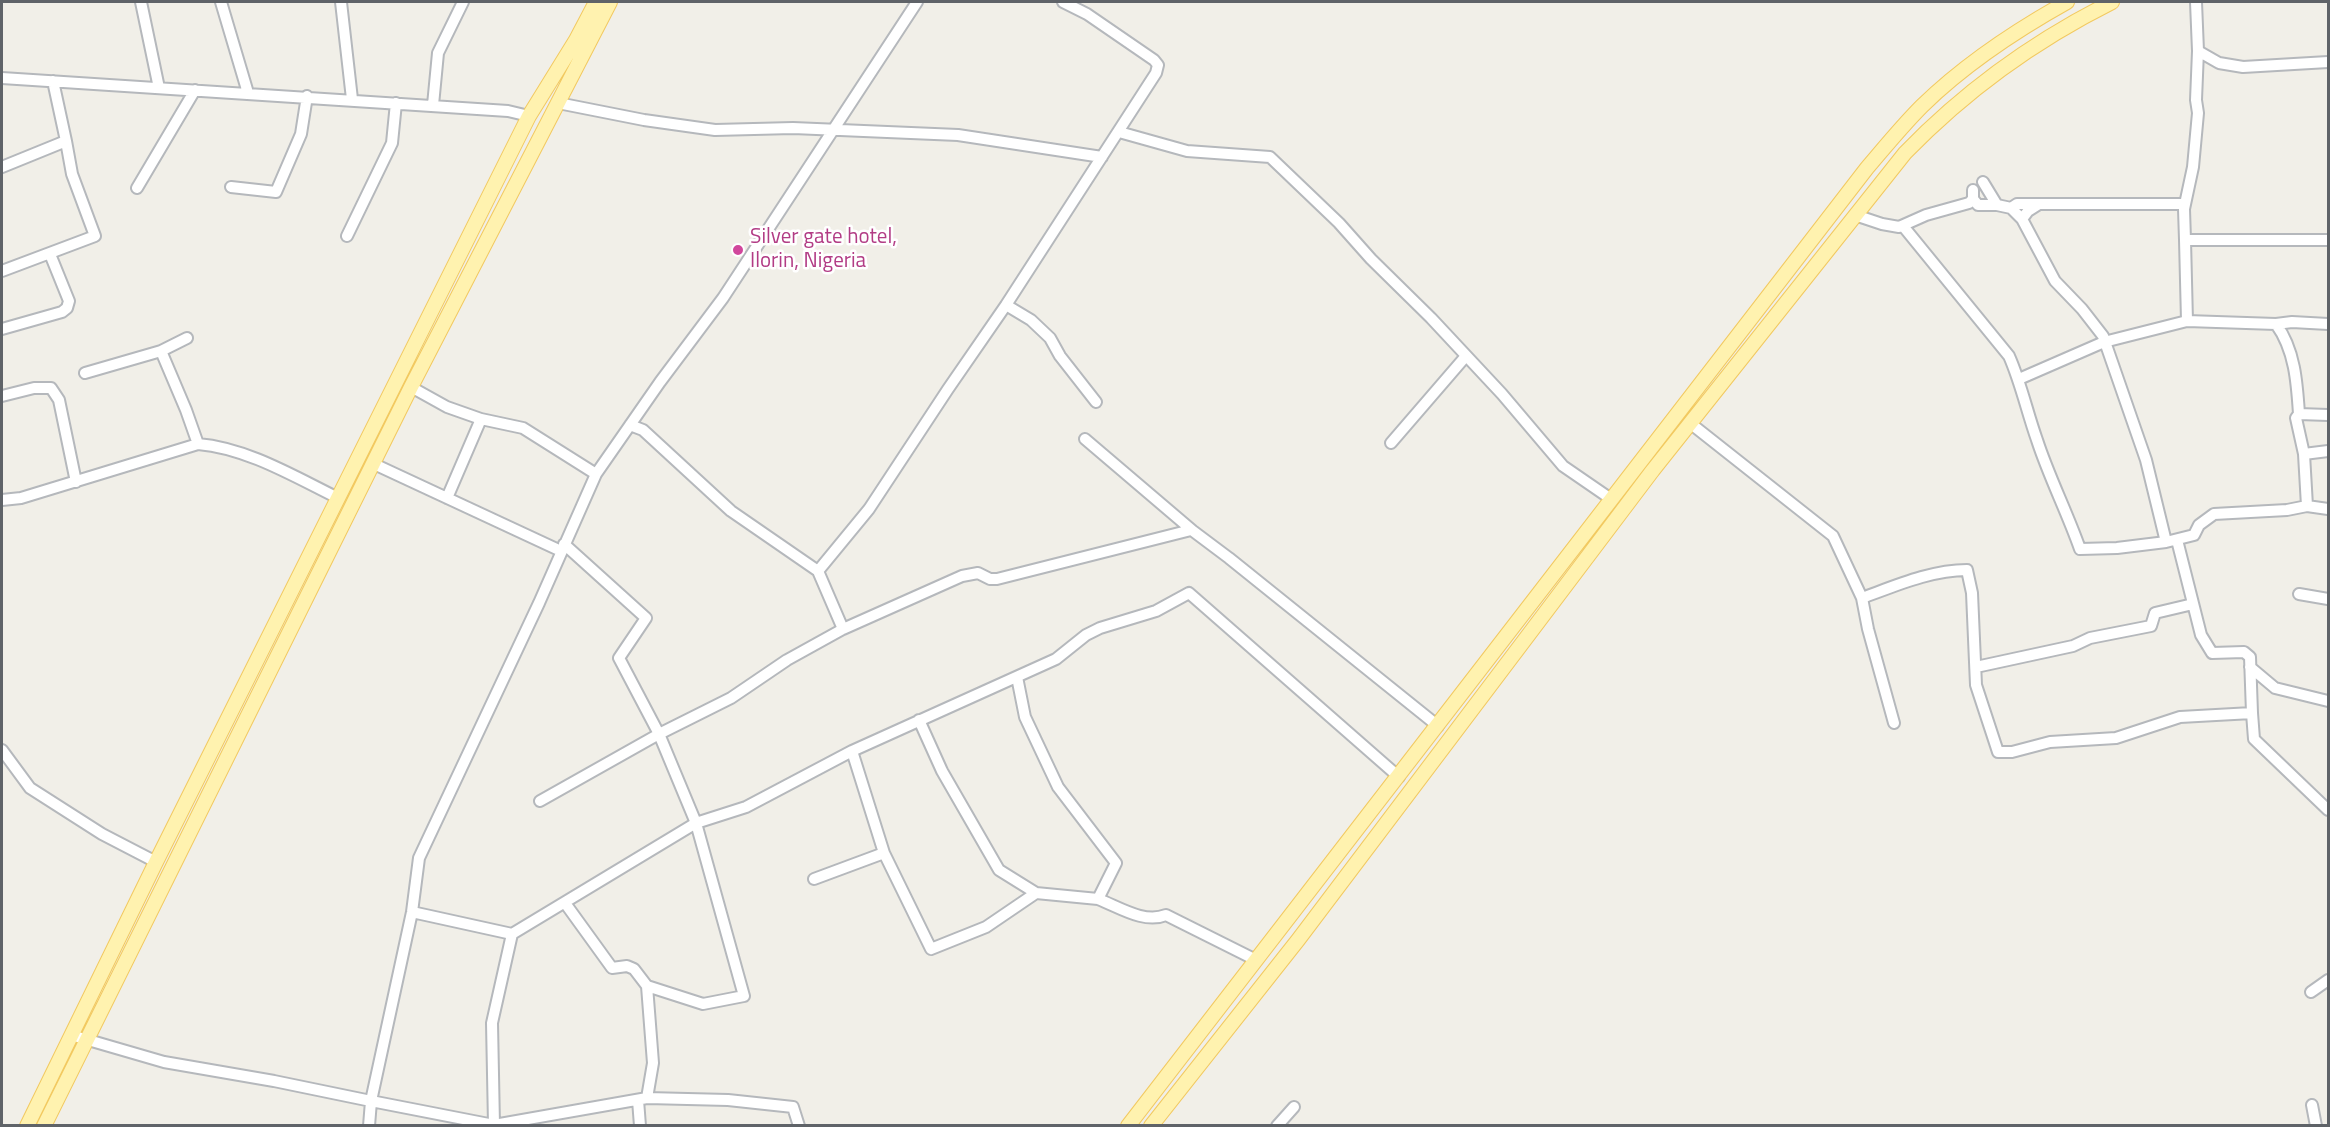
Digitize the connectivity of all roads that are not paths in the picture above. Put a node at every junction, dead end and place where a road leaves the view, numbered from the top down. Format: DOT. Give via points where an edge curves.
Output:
graph roads {
  1 [pos="141,2"];
  2 [pos="220,2"];
  3 [pos="341,2"];
  4 [pos="463,2"];
  5 [pos="596,2"];
  6 [pos="610,2"];
  7 [pos="917,2"];
  8 [pos="1064,2"];
  9 [pos="2067,2"];
  10 [pos="2112,2"];
  11 [pos="2196,2"];
  12 [pos="2198,51"];
  13 [pos="2328,62"];
  14 [pos="2,78"];
  15 [pos="53,81"];
  16 [pos="159,88"];
  17 [pos="195,90"];
  18 [pos="248,93"];
  19 [pos="307,96"];
  20 [pos="352,99"];
  21 [pos="396,103"];
  22 [pos="558,103"];
  23 [pos="433,105"];
  24 [pos="529,116"];
  25 [pos="833,130"];
  26 [pos="1119,132"];
  27 [pos="66,141"];
  28 [pos="1102,157"];
  29 [pos="2,167"];
  30 [pos="1983,182"];
  31 [pos="231,187"];
  32 [pos="138,188"];
  33 [pos="488,197"];
  34 [pos="504,204"];
  35 [pos="2039,204"];
  36 [pos="2185,204"];
  37 [pos="1997,205"];
  38 [pos="2019,213"];
  39 [pos="1855,214"];
  40 [pos="1903,226"];
  41 [pos="347,236"];
  42 [pos="2185,240"];
  43 [pos="2328,240"];
  44 [pos="50,254"];
  45 [pos="2,271"];
  46 [pos="1006,305"];
  47 [pos="2187,321"];
  48 [pos="2276,324"];
  49 [pos="2328,324"];
  50 [pos="2,329"];
  51 [pos="187,338"];
  52 [pos="2104,342"];
  53 [pos="161,351"];
  54 [pos="1466,356"];
  55 [pos="85,373"];
  56 [pos="2019,379"];
  57 [pos="411,387"];
  58 [pos="2,396"];
  59 [pos="1096,402"];
  60 [pos="645,404"];
  61 [pos="2299,414"];
  62 [pos="2328,415"];
  63 [pos="481,419"];
  64 [pos="1690,423"];
  65 [pos="630,425"];
  66 [pos="643,430"];
  67 [pos="1084,439"];
  68 [pos="1391,443"];
  69 [pos="198,444"];
  70 [pos="2328,451"];
  71 [pos="2304,454"];
  72 [pos="374,464"];
  73 [pos="597,474"];
  74 [pos="76,482"];
  75 [pos="338,498"];
  76 [pos="447,498"];
  77 [pos="1611,499"];
  78 [pos="2,500"];
  79 [pos="2307,506"];
  80 [pos="2328,508"];
  81 [pos="327,520"];
  82 [pos="341,528"];
  83 [pos="1191,530"];
  84 [pos="2171,541"];
  85 [pos="562,548"];
  86 [pos="818,571"];
  87 [pos="2299,594"];
  88 [pos="1862,598"];
  89 [pos="2328,599"];
  90 [pos="2193,604"];
  91 [pos="843,629"];
  92 [pos="256,662"];
  93 [pos="1976,667"];
  94 [pos="2250,667"];
  95 [pos="272,669"];
  96 [pos="1017,677"];
  97 [pos="2328,701"];
  98 [pos="2252,713"];
  99 [pos="919,720"];
  100 [pos="1894,723"];
  101 [pos="1438,726"];
  102 [pos="659,734"];
  103 [pos="2,750"];
  104 [pos="852,751"];
  105 [pos="1399,777"];
  106 [pos="540,801"];
  107 [pos="2328,810"];
  108 [pos="696,823"];
  109 [pos="884,853"];
  110 [pos="156,862"];
  111 [pos="814,879"];
  112 [pos="1036,893"];
  113 [pos="1098,899"];
  114 [pos="565,903"];
  115 [pos="412,912"];
  116 [pos="512,934"];
  117 [pos="119,937"];
  118 [pos="134,943"];
  119 [pos="1256,960"];
  120 [pos="2328,980"];
  121 [pos="647,986"];
  122 [pos="2311,992"];
  123 [pos="71,1035"];
  124 [pos="86,1040"];
  125 [pos="642,1099"];
  126 [pos="371,1101"];
  127 [pos="2312,1105"];
  128 [pos="1294,1107"];
  129 [pos="27,1125"];
  130 [pos="44,1125"];
  131 [pos="369,1125"];
  132 [pos="494,1125"];
  133 [pos="640,1125"];
  134 [pos="799,1125"];
  135 [pos="1128,1125"];
  136 [pos="1151,1125"];
  137 [pos="1277,1125"];
  138 [pos="2316,1125"];
  1 -- 16 [label="street"];
  2 -- 18 [label="street"];
  3 -- 20 [label="street"];
  4 -- 23 [label="street" via="438,53"];
  5 -- 24 [label="main road"];
  6 -- 22 [label="main road"];
  7 -- 25 [label="street"];
  8 -- 26 [label="street" via="1158,65 1152,82"];
  9 -- 77 [label="main road" via="1986,53 1898,131"];
  10 -- 39 [label="main road" via="2040,41 1967,94 1905,153"];
  11 -- 12 [label="street"];
  12 -- 13 [label="street" via="2219,63 2243,67"];
  12 -- 36 [label="street" via="2198,113"];
  14 -- 15 [label="street"];
  15 -- 16 [label="street"];
  15 -- 27 [label="street"];
  16 -- 17 [label="street"];
  17 -- 18 [label="street"];
  17 -- 32 [label="street"];
  18 -- 19 [label="street"];
  19 -- 20 [label="street"];
  19 -- 31 [label="street" via="301,134 276,192"];
  20 -- 21 [label="street"];
  21 -- 23 [label="street"];
  21 -- 41 [label="street" via="392,142"];
  22 -- 25 [label="street" via="715,130"];
  22 -- 34 [label="main road"];
  23 -- 24 [label="street"];
  24 -- 33 [label="main road"];
  25 -- 28 [label="street" via="958,135"];
  25 -- 60 [label="street" via="723,298"];
  26 -- 28 [label="street"];
  26 -- 54 [label="street" via="1187,151 1270,157"];
  27 -- 29 [label="street"];
  27 -- 44 [label="street" via="72,174 95,236"];
  28 -- 46 [label="street"];
  30 -- 37 [label="street"];
  33 -- 34 [label="main road"];
  33 -- 75 [label="main road"];
  34 -- 57 [label="main road"];
  35 -- 36 [label="street"];
  35 -- 38 [label="street"];
  35 -- 38 [label="street" via="2017,204"];
  36 -- 42 [label="street"];
  37 -- 38 [label="street"];
  37 -- 40 [label="street" via="1978,205 1973,194 1969,203"];
  38 -- 52 [label="street" via="2055,281 2095,324"];
  39 -- 40 [label="street" via="1882,224"];
  39 -- 64 [label="main road"];
  40 -- 56 [label="street" via="2010,356"];
  42 -- 43 [label="street"];
  42 -- 47 [label="street"];
  44 -- 45 [label="street"];
  44 -- 50 [label="street" via="69,301 68,308"];
  46 -- 59 [label="street" via="1050,338"];
  46 -- 86 [label="street" via="869,509"];
  47 -- 48 [label="street"];
  47 -- 52 [label="street"];
  48 -- 49 [label="street"];
  48 -- 61 [label="street" via="2285,336 2291,357"];
  51 -- 53 [label="street"];
  52 -- 56 [label="street"];
  52 -- 84 [label="street"];
  53 -- 55 [label="street"];
  53 -- 69 [label="street"];
  54 -- 68 [label="street"];
  54 -- 77 [label="street" via="1563,466"];
  56 -- 84 [label="street" via="2036,439 2080,549"];
  57 -- 63 [label="street" via="447,407"];
  57 -- 72 [label="main road"];
  58 -- 74 [label="street" via="34,387 51,388 59,399"];
  60 -- 65 [label="street"];
  60 -- 66 [label="street"];
  61 -- 62 [label="street"];
  61 -- 71 [label="street" via="2296,417"];
  63 -- 73 [label="street" via="523,428"];
  63 -- 76 [label="street"];
  64 -- 88 [label="street" via="1833,536"];
  64 -- 136 [label="main road" via="1298,940"];
  65 -- 66 [label="street"];
  65 -- 73 [label="street"];
  66 -- 86 [label="street" via="731,511"];
  67 -- 83 [label="street"];
  69 -- 74 [label="street"];
  69 -- 75 [label="street" via="267,464"];
  70 -- 71 [label="street"];
  71 -- 79 [label="street"];
  72 -- 76 [label="street"];
  72 -- 82 [label="main road"];
  73 -- 85 [label="street"];
  74 -- 78 [label="street"];
  75 -- 81 [label="main road"];
  76 -- 85 [label="street"];
  77 -- 101 [label="main road"];
  79 -- 80 [label="street"];
  79 -- 84 [label="street" via="2214,514 2199,525 2194,535"];
  81 -- 82 [label="main road"];
  81 -- 92 [label="main road"];
  82 -- 95 [label="main road"];
  83 -- 91 [label="street" via="998,579 978,573 962,576"];
  83 -- 101 [label="street"];
  84 -- 90 [label="street"];
  85 -- 102 [label="street" via="646,618 619,658"];
  85 -- 115 [label="street" via="419,858"];
  86 -- 91 [label="street"];
  87 -- 89 [label="street"];
  88 -- 93 [label="street" via="1910,581 1967,570"];
  88 -- 100 [label="street"];
  90 -- 93 [label="street" via="2155,613 2151,626"];
  90 -- 94 [label="street" via="2201,634 2212,653 2244,652 2250,657"];
  91 -- 102 [label="street" via="731,698"];
  92 -- 95 [label="main road"];
  92 -- 110 [label="main road"];
  93 -- 98 [label="street" via="1976,685 1998,752 2050,742 2116,738 2180,717"];
  94 -- 97 [label="street" via="2276,688"];
  94 -- 98 [label="street"];
  95 -- 118 [label="main road"];
  96 -- 99 [label="street"];
  96 -- 105 [label="street" via="1056,659 1100,628 1156,611 1188,593"];
  96 -- 113 [label="street" via="1025,717 1058,787 1116,863"];
  98 -- 107 [label="street" via="2254,738"];
  99 -- 104 [label="street"];
  99 -- 112 [label="street" via="942,771 999,870"];
  101 -- 105 [label="main road"];
  102 -- 106 [label="street"];
  102 -- 108 [label="street"];
  103 -- 110 [label="street" via="30,788 102,834"];
  104 -- 108 [label="street" via="746,807"];
  104 -- 109 [label="street"];
  105 -- 119 [label="main road"];
  108 -- 114 [label="street"];
  108 -- 121 [label="street" via="744,996 704,1004"];
  109 -- 111 [label="street"];
  109 -- 112 [label="street" via="931,949 986,927"];
  110 -- 117 [label="main road"];
  112 -- 113 [label="street"];
  113 -- 119 [label="street" via="1155,920 1166,915"];
  114 -- 116 [label="street"];
  114 -- 121 [label="street" via="612,968 634,969"];
  115 -- 116 [label="street"];
  115 -- 126 [label="street"];
  116 -- 132 [label="street" via="492,1023"];
  117 -- 118 [label="main road"];
  117 -- 123 [label="main road"];
  118 -- 124 [label="main road"];
  119 -- 135 [label="main road"];
  120 -- 122 [label="street"];
  121 -- 125 [label="street" via="653,1063"];
  123 -- 124 [label="street"];
  123 -- 129 [label="main road"];
  124 -- 126 [label="street" via="164,1062"];
  124 -- 130 [label="main road"];
  125 -- 132 [label="street"];
  125 -- 133 [label="street"];
  125 -- 134 [label="street" via="728,1100 793,1107"];
  126 -- 131 [label="street"];
  126 -- 132 [label="street"];
  127 -- 138 [label="street"];
  128 -- 137 [label="street"];
}
